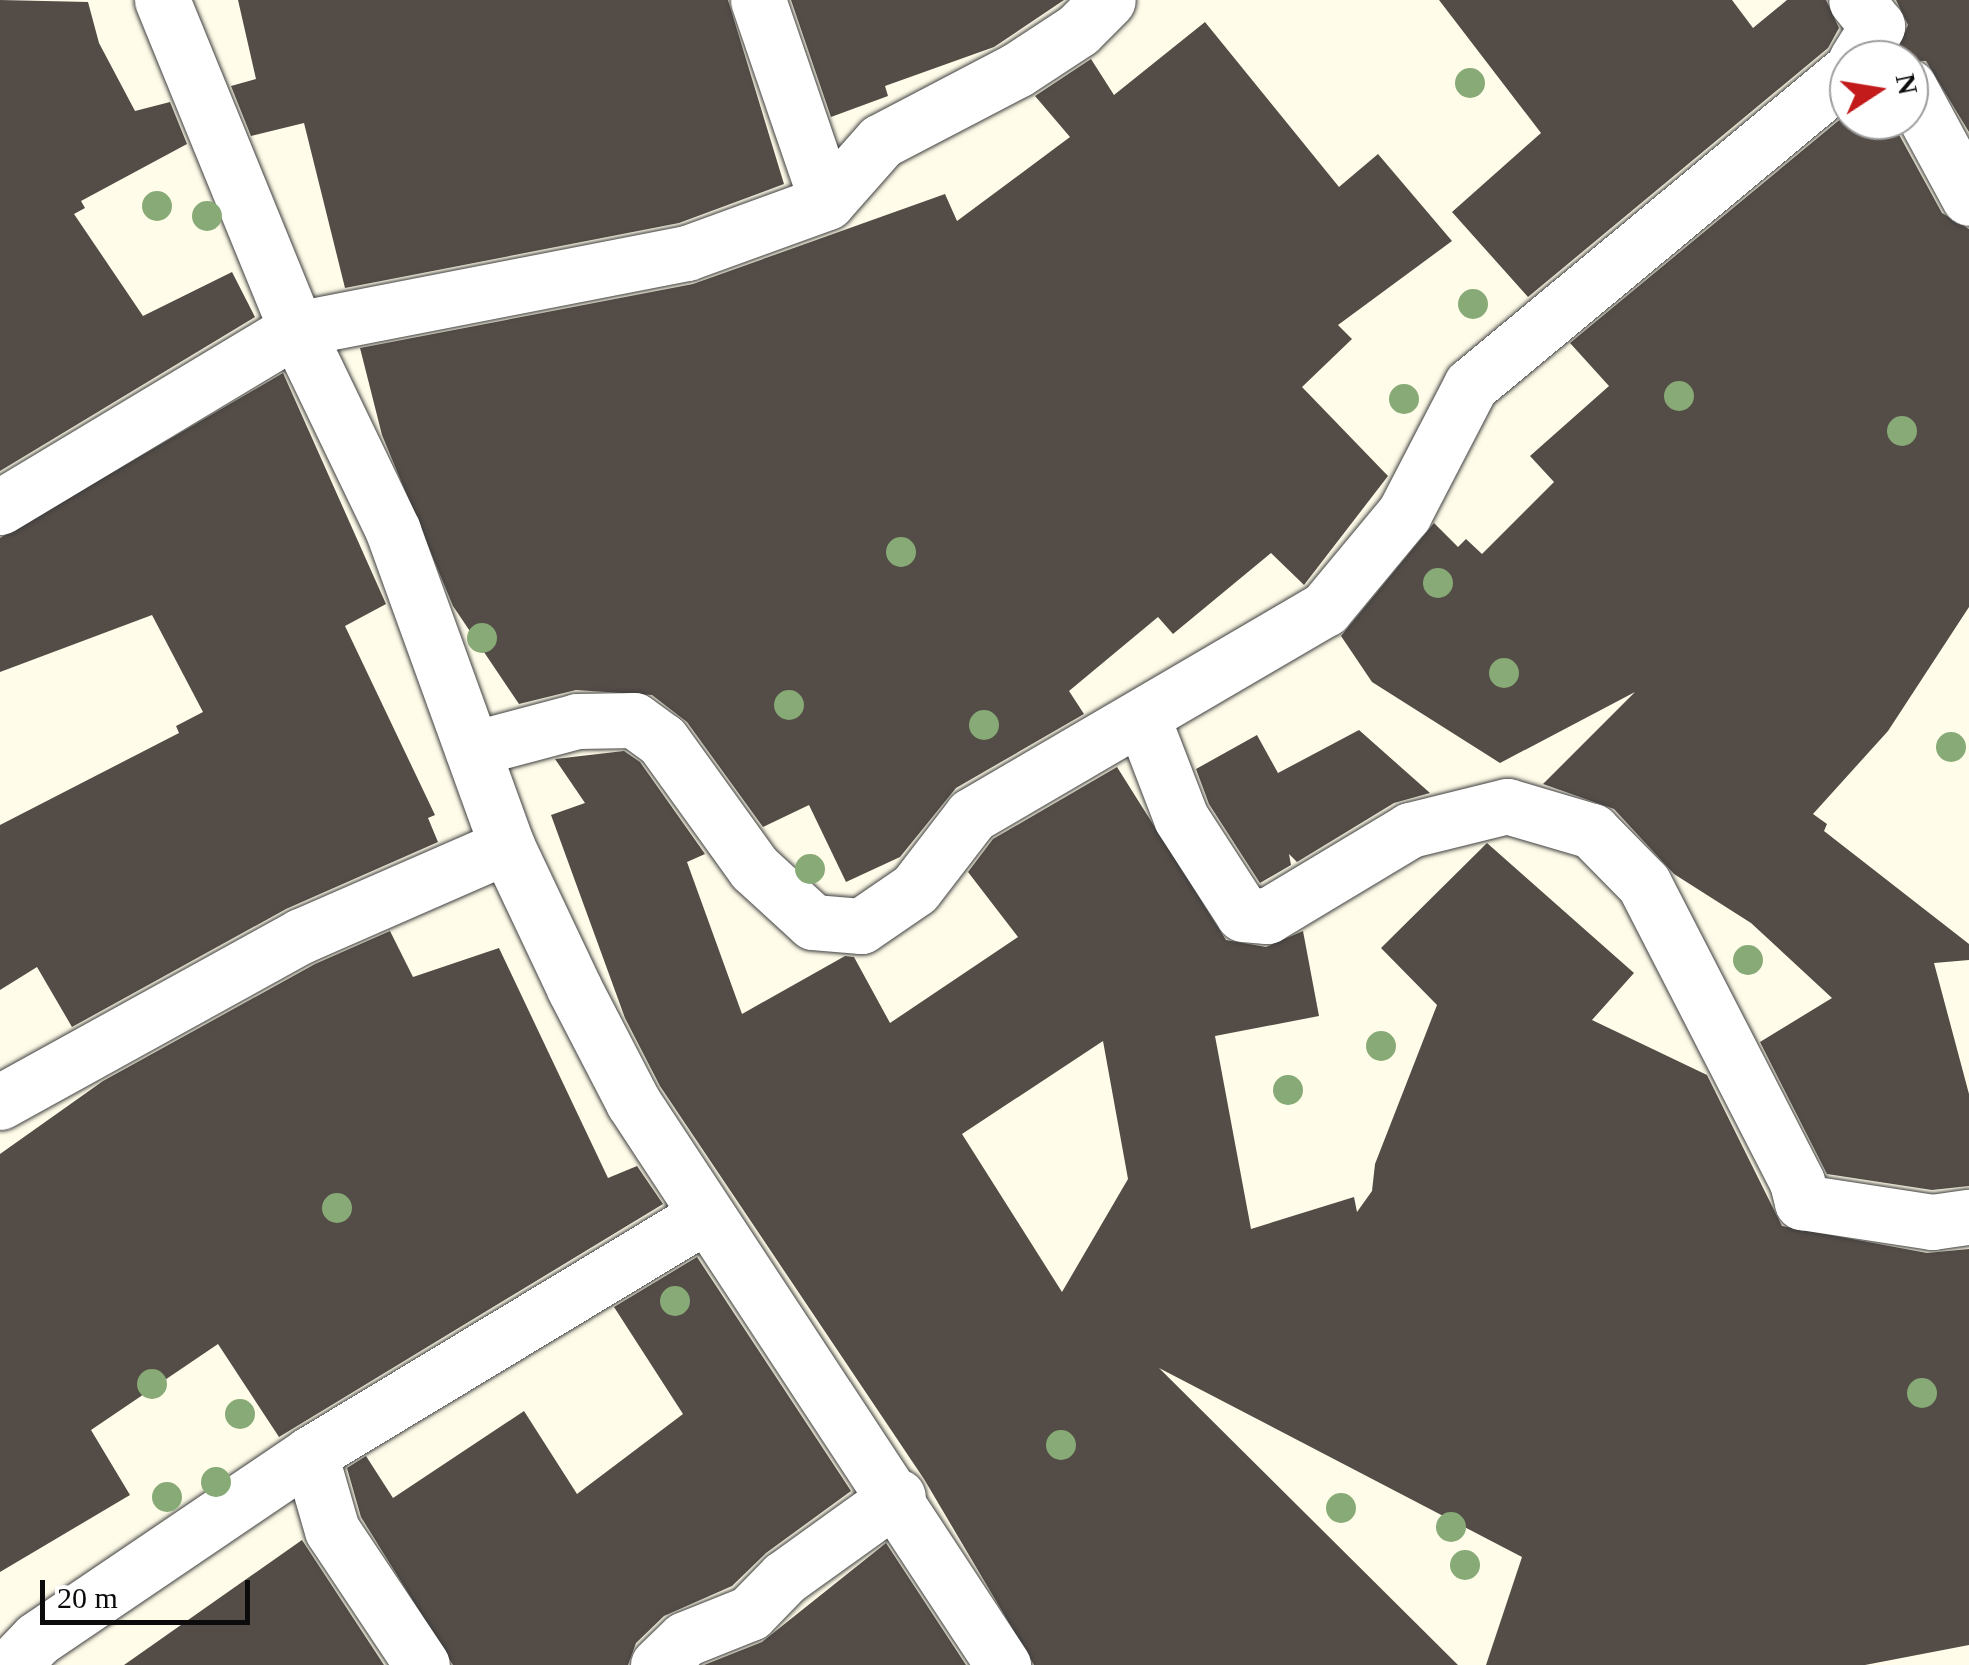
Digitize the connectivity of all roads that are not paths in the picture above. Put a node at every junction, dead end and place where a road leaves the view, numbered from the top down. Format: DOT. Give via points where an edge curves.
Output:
graph roads {
  1 [pos="162,0"];
  2 [pos="758,0"];
  3 [pos="1108,0"];
  4 [pos="1829,76"];
  5 [pos="1929,124"];
  6 [pos="1969,198"];
  7 [pos="828,202"];
  8 [pos="296,329"];
  9 [pos="0,507"];
  10 [pos="1143,719"];
  11 [pos="472,748"];
  12 [pos="507,846"];
  13 [pos="0,1102"];
  14 [pos="706,1215"];
  15 [pos="1969,1217"];
  16 [pos="310,1454"];
  17 [pos="898,1496"];
  18 [pos="30,1656"];
  19 [pos="422,1665"];
  20 [pos="658,1665"];
  21 [pos="1004,1665"];
  1 -- 8 [label="street"];
  2 -- 7 [label="street"];
  3 -- 7 [label="street" via="1017,70 881,140"];
  4 -- 10 [label="street" via="1471,385 1404,514 1324,609"];
  5 -- 6 [label="street"];
  7 -- 8 [label="street" via="687,253"];
  8 -- 9 [label="street"];
  8 -- 11 [label="street" via="393,531"];
  10 -- 11 [label="street" via="972,815 915,889 861,926 845,928 813,922 754,868 662,740 634,720 577,722"];
  10 -- 15 [label="street" via="1181,818 1243,914 1267,916 1410,830 1507,806 1592,830 1644,884 1798,1182 1802,1202 1932,1222"];
  11 -- 12 [label="street"];
  12 -- 13 [label="street" via="302,936"];
  12 -- 14 [label="street" via="633,1102"];
  14 -- 16 [label="street"];
  14 -- 17 [label="street"];
  16 -- 18 [label="street"];
  16 -- 19 [label="street" via="332,1530"];
  17 -- 20 [label="street" via="784,1578 750,1612 686,1640"];
  17 -- 21 [label="street"];
}
